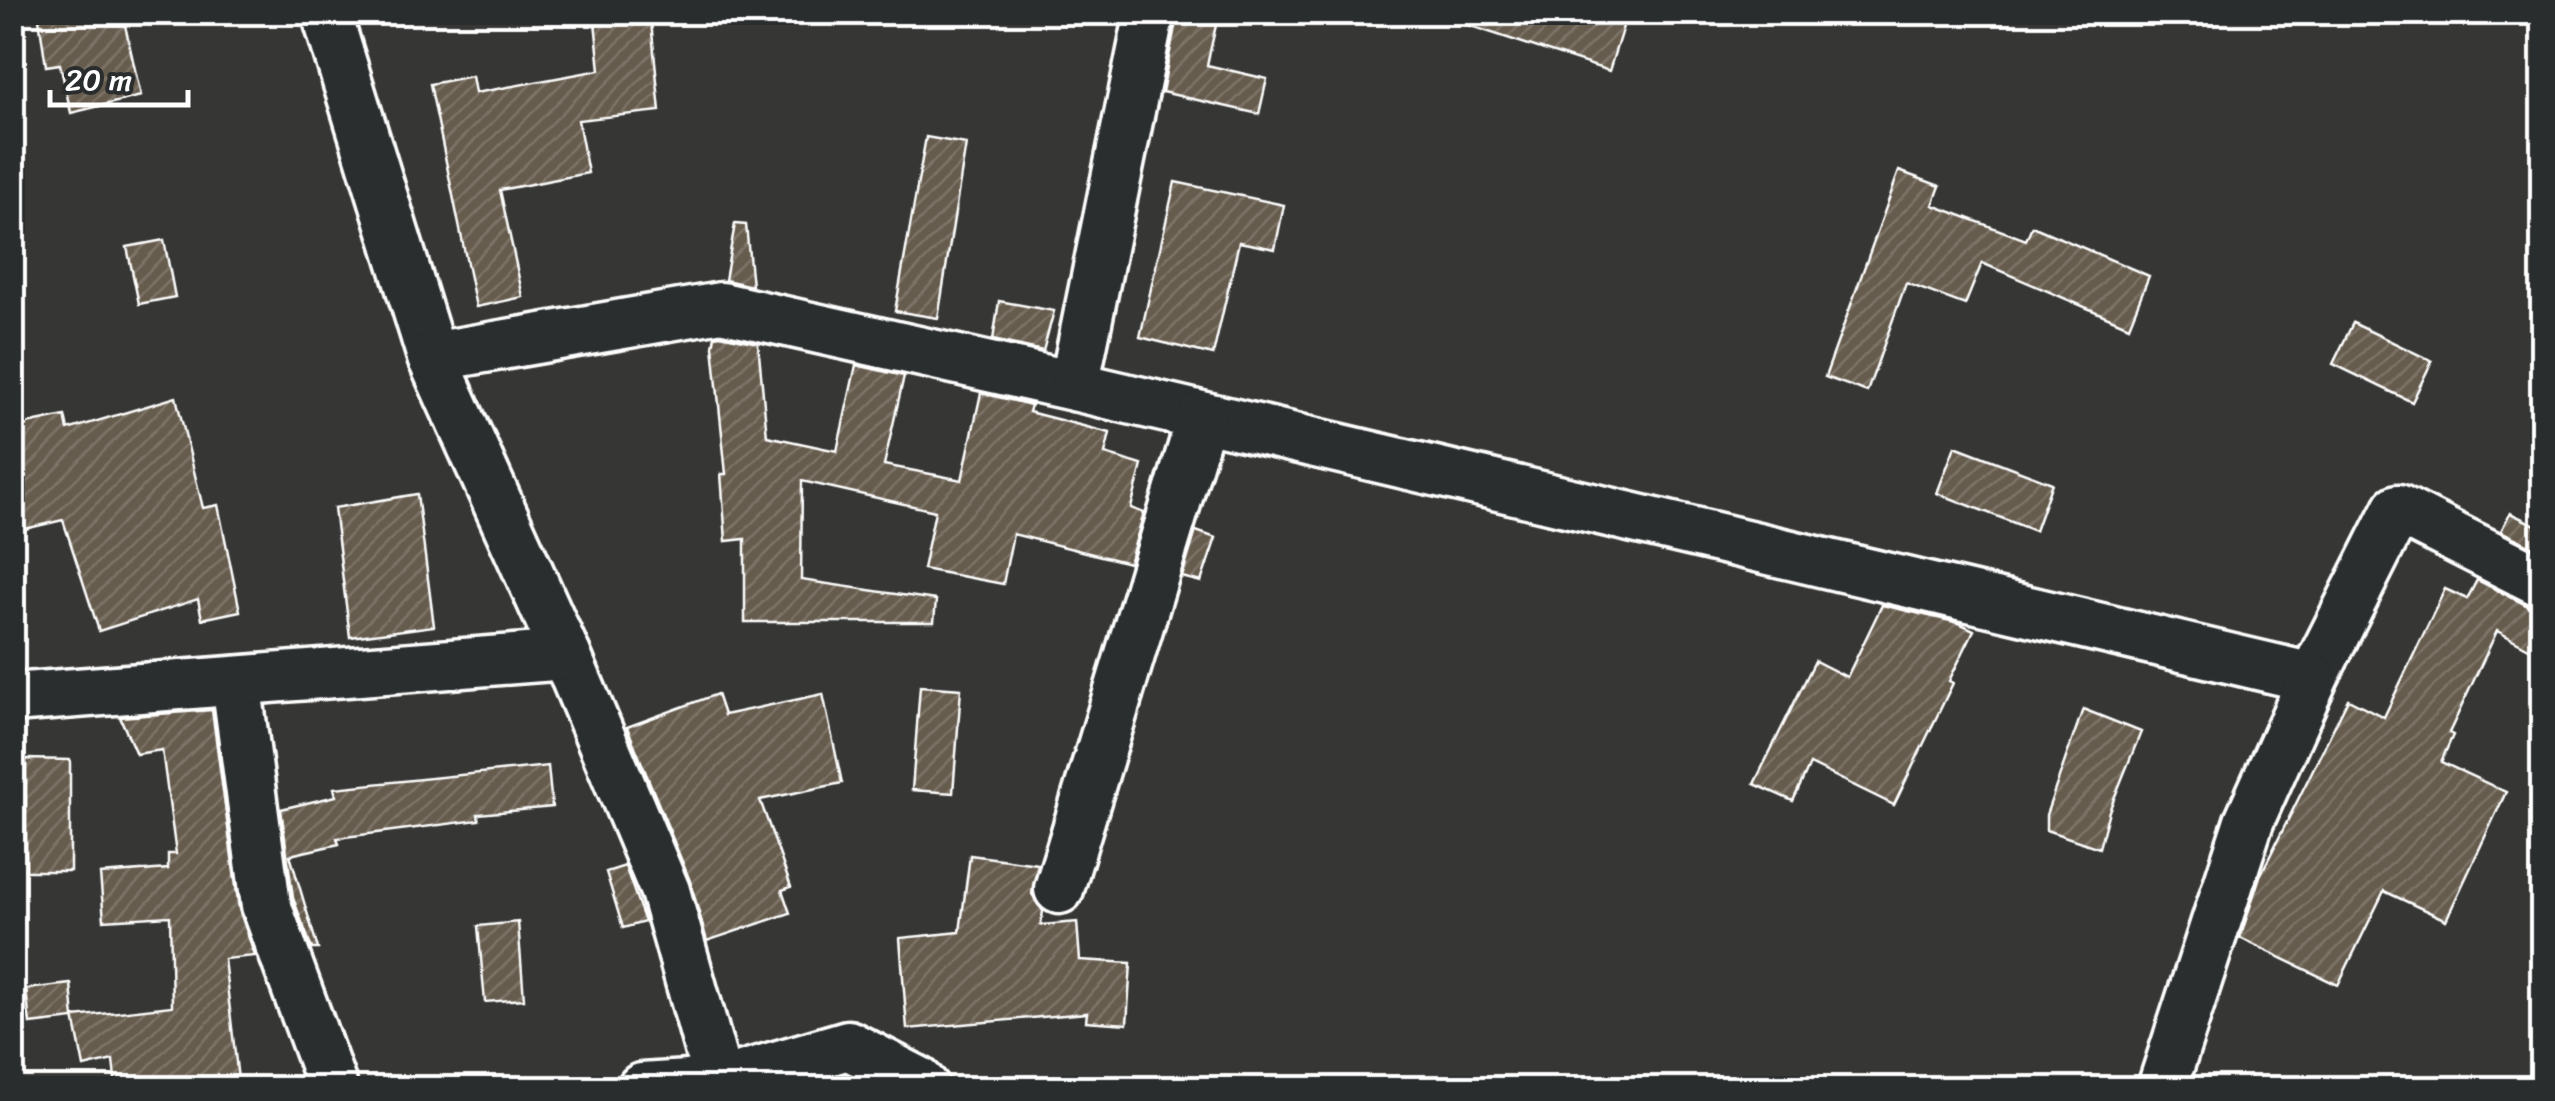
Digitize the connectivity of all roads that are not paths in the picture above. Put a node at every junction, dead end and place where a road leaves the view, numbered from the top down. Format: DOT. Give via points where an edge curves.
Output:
graph roads {
  1 [pos="326,12"];
  2 [pos="1150,12"];
  3 [pos="432,357"];
  4 [pos="1074,386"];
  5 [pos="1202,416"];
  6 [pos="2542,582"];
  7 [pos="566,655"];
  8 [pos="2312,678"];
  9 [pos="236,681"];
  10 [pos="12,698"];
  11 [pos="1059,889"];
  12 [pos="719,1086"];
  13 [pos="333,1088"];
  14 [pos="642,1088"];
  15 [pos="925,1088"];
  16 [pos="2162,1088"];
  1 -- 3 [label="street"];
  2 -- 4 [label="street"];
  3 -- 4 [label="street" via="721,307"];
  3 -- 7 [label="street"];
  4 -- 5 [label="street"];
  5 -- 8 [label="street"];
  5 -- 11 [label="street"];
  6 -- 8 [label="street" via="2398,509"];
  7 -- 9 [label="street"];
  7 -- 12 [label="street" via="664,891"];
  8 -- 16 [label="street" via="2249,821"];
  9 -- 10 [label="street"];
  9 -- 13 [label="street" via="266,904"];
  12 -- 14 [label="street"];
  12 -- 15 [label="street" via="848,1045"];
}
